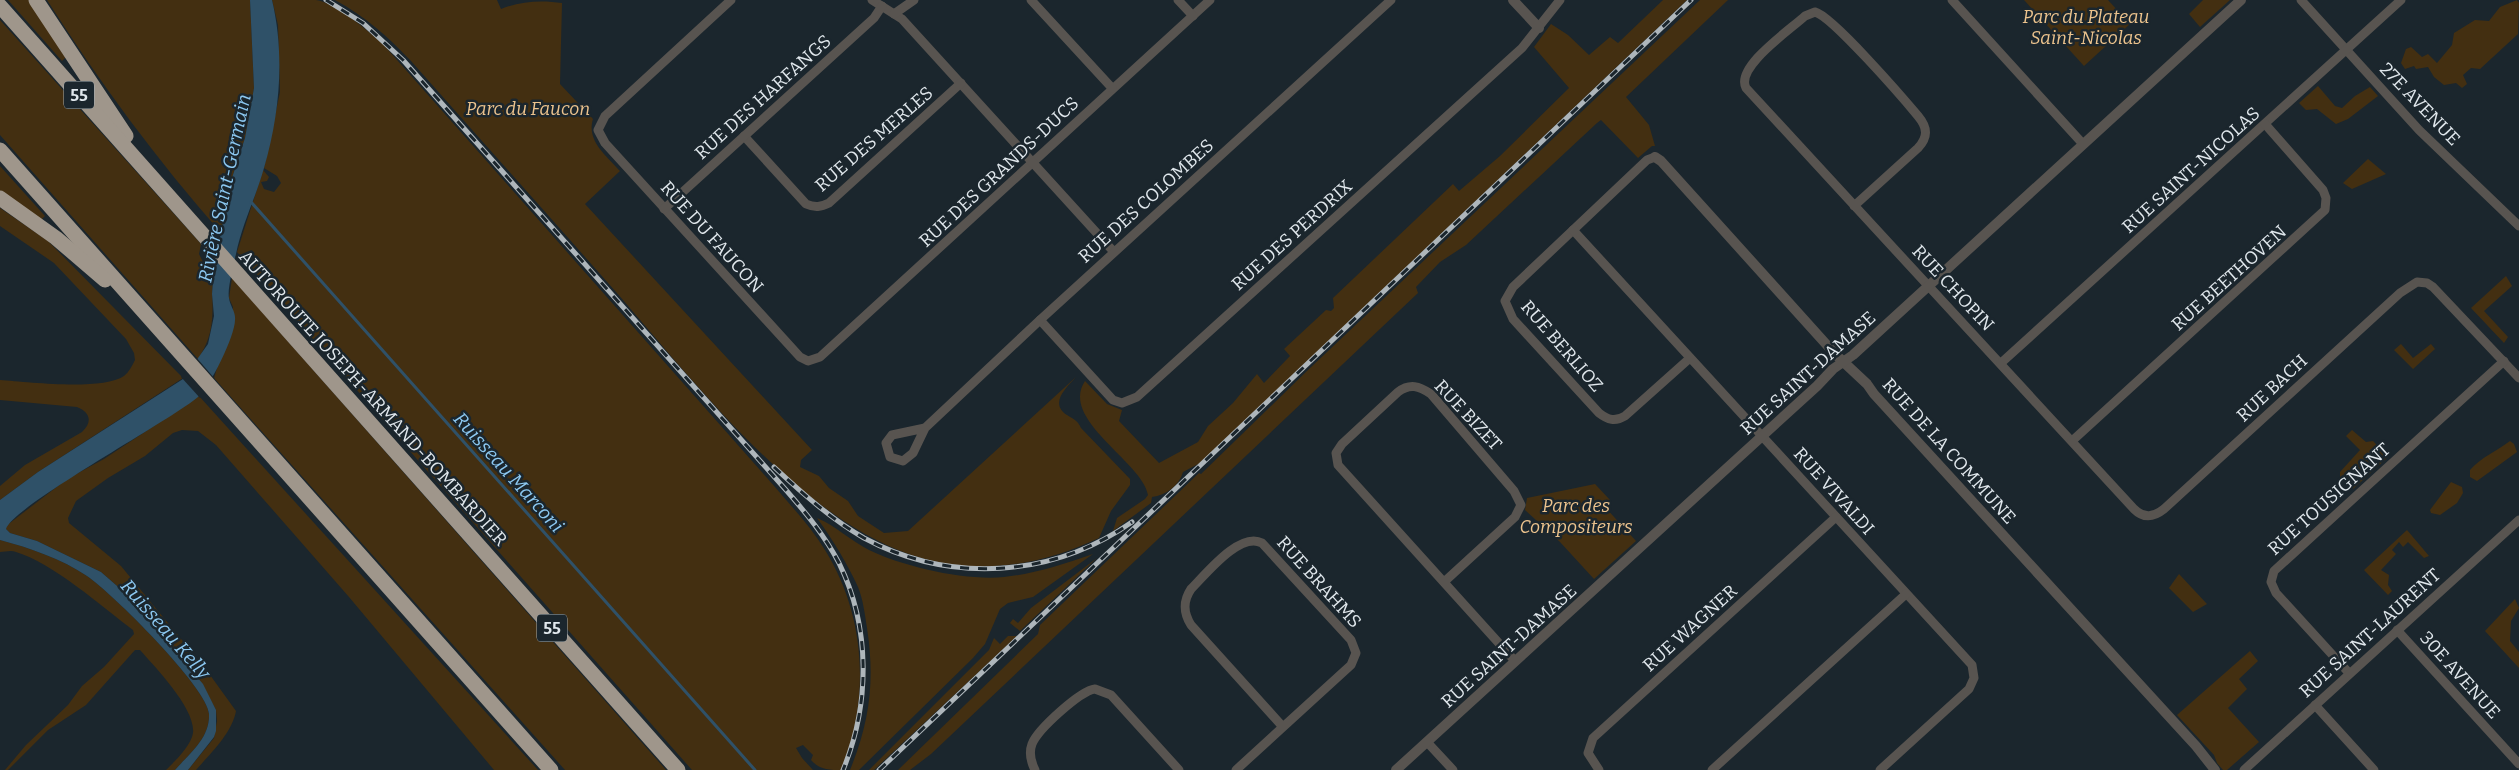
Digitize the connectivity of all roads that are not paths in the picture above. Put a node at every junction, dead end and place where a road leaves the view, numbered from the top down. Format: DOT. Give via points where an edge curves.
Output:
graph roads {
  1 [pos="36,0"];
  2 [pos="730,0"];
  3 [pos="872,0"];
  4 [pos="914,0"];
  5 [pos="1031,0"];
  6 [pos="1178,0"];
  7 [pos="1210,0"];
  8 [pos="1391,0"];
  9 [pos="1513,0"];
  10 [pos="1560,0"];
  11 [pos="1952,0"];
  12 [pos="2241,0"];
  13 [pos="2302,0"];
  14 [pos="2401,0"];
  15 [pos="0,6"];
  16 [pos="882,6"];
  17 [pos="894,14"];
  18 [pos="1193,16"];
  19 [pos="1539,28"];
  20 [pos="2347,50"];
  21 [pos="961,84"];
  22 [pos="1112,88"];
  23 [pos="2265,124"];
  24 [pos="744,136"];
  25 [pos="2083,144"];
  26 [pos="0,150"];
  27 [pos="1655,158"];
  28 [pos="1033,162"];
  29 [pos="158,184"];
  30 [pos="0,198"];
  31 [pos="1854,206"];
  32 [pos="664,209"];
  33 [pos="2519,226"];
  34 [pos="1574,230"];
  35 [pos="1114,252"];
  36 [pos="1929,285"];
  37 [pos="146,315"];
  38 [pos="1040,320"];
  39 [pos="1690,358"];
  40 [pos="807,361"];
  41 [pos="1844,361"];
  42 [pos="2504,361"];
  43 [pos="2001,363"];
  44 [pos="2519,378"];
  45 [pos="925,428"];
  46 [pos="1762,436"];
  47 [pos="2072,441"];
  48 [pos="2148,516"];
  49 [pos="1836,517"];
  50 [pos="2517,525"];
  51 [pos="1444,582"];
  52 [pos="1906,594"];
  53 [pos="2397,630"];
  54 [pos="1515,661"];
  55 [pos="2349,673"];
  56 [pos="2315,705"];
  57 [pos="1283,727"];
  58 [pos="1427,742"];
  59 [pos="2519,764"];
  60 [pos="551,770"];
  61 [pos="678,770"];
  62 [pos="1035,770"];
  63 [pos="1179,770"];
  64 [pos="1236,770"];
  65 [pos="1396,770"];
  66 [pos="1453,770"];
  67 [pos="1599,770"];
  68 [pos="1712,770"];
  69 [pos="1880,770"];
  70 [pos="2215,770"];
  71 [pos="2244,770"];
  72 [pos="2374,770"];
  1 -- 29 [label="highway"];
  2 -- 32 [label="street, RUE DU FAUCON" via="605,116 598,130 605,143"];
  3 -- 16 [label="street"];
  4 -- 17 [label="street"];
  5 -- 22 [label="street"];
  6 -- 18 [label="street"];
  7 -- 18 [label="street, RUE DES GRANDS-DUCS"];
  8 -- 35 [label="street, RUE DES COLOMBES"];
  9 -- 19 [label="street"];
  10 -- 19 [label="street, RUE DES PERDRIX"];
  11 -- 25 [label="street"];
  12 -- 25 [label="street, RUE SAINT-DAMASE"];
  13 -- 20 [label="street, 27E AVENUE"];
  14 -- 20 [label="street, RUE SAINT-NICOLAS"];
  15 -- 29 [label="highway, AUTOROUTE JOSEPH-ARMAND-BOMBARDIER / 55"];
  16 -- 17 [label="street"];
  16 -- 24 [label="street, RUE DES HARFANGS" via="874,18"];
  17 -- 21 [label="street"];
  18 -- 22 [label="street, RUE DES GRANDS-DUCS"];
  19 -- 38 [label="street, RUE DES PERDRIX" via="1515,55 1137,398 1122,403 1109,396"];
  20 -- 23 [label="street, RUE SAINT-NICOLAS"];
  20 -- 33 [label="street, 27E AVENUE" via="2419,130"];
  21 -- 24 [label="street, RUE DES MERLES" via="822,206 806,204"];
  21 -- 28 [label="street"];
  22 -- 28 [label="street, RUE DES GRANDS-DUCS"];
  23 -- 43 [label="street, RUE SAINT-NICOLAS"];
  23 -- 47 [label="street, RUE BEETHOVEN" via="2323,190 2327,202 2325,210"];
  24 -- 32 [label="street, RUE DES HARFANGS"];
  25 -- 36 [label="street, RUE SAINT-DAMASE"];
  26 -- 37 [label="highway"];
  27 -- 34 [label="street, RUE BERLIOZ" via="1647,160"];
  27 -- 41 [label="street, RUE DE LA COMMUNE"];
  28 -- 35 [label="street"];
  28 -- 40 [label="street, RUE DES GRANDS-DUCS" via="820,358"];
  29 -- 61 [label="highway, AUTOROUTE JOSEPH-ARMAND-BOMBARDIER / 55"];
  30 -- 37 [label="highway" via="56,238"];
  31 -- 31 [label="street, RUE CHOPIN" via="1744,84 1744,74 1756,59 1805,16 1816,12 1835,26 1918,116 1926,132 1924,142"];
  31 -- 36 [label="street, RUE CHOPIN"];
  32 -- 40 [label="street, RUE DU FAUCON"];
  34 -- 39 [label="street, RUE VIVALDI"];
  34 -- 39 [label="street, RUE BERLIOZ" via="1510,290 1505,301 1513,319 1599,413 1609,419 1625,416"];
  35 -- 38 [label="street, RUE DES COLOMBES"];
  36 -- 41 [label="street, RUE SAINT-DAMASE"];
  36 -- 43 [label="street, RUE CHOPIN"];
  37 -- 60 [label="highway"];
  38 -- 45 [label="street, RUE DES COLOMBES"];
  39 -- 46 [label="street, RUE VIVALDI"];
  41 -- 46 [label="street, RUE SAINT-DAMASE"];
  41 -- 70 [label="street, RUE DE LA COMMUNE"];
  42 -- 44 [label="street"];
  42 -- 48 [label="street, RUE BACH" via="2433,288 2427,283 2417,282 2400,293 2164,509"];
  42 -- 55 [label="street, RUE TOUSIGNANT" via="2274,571 2271,582 2276,593"];
  43 -- 47 [label="street, RUE CHOPIN"];
  45 -- 45 [label="street, RUE DES COLOMBES" via="892,435 886,443 890,457 903,461 911,457"];
  46 -- 49 [label="street, RUE VIVALDI"];
  46 -- 54 [label="street, RUE SAINT-DAMASE"];
  47 -- 48 [label="street, RUE CHOPIN" via="2138,513"];
  49 -- 52 [label="street, RUE VIVALDI"];
  49 -- 67 [label="street, RUE WAGNER" via="1593,738 1588,753"];
  50 -- 53 [label="street, RUE SAINT-LAURENT"];
  51 -- 51 [label="street, RUE BIZET" via="1516,517 1521,505 1514,490 1431,394 1419,387 1407,386 1342,444 1336,453 1336,461"];
  51 -- 54 [label="street, RUE BIZET"];
  52 -- 68 [label="street"];
  52 -- 69 [label="street, RUE VIVALDI" via="1969,662 1974,678 1969,689"];
  53 -- 55 [label="street, RUE SAINT-LAURENT"];
  53 -- 59 [label="street, 30E AVENUE"];
  54 -- 58 [label="street, RUE SAINT-DAMASE"];
  55 -- 56 [label="street, RUE SAINT-LAURENT"];
  56 -- 71 [label="street, RUE SAINT-LAURENT"];
  56 -- 72 [label="street"];
  57 -- 57 [label="street, RUE BRAHMS" via="1351,665 1355,647 1262,543 1242,542 1191,589 1184,611 1191,625"];
  57 -- 64 [label="street, RUE BRAHMS"];
  58 -- 65 [label="street, RUE SAINT-DAMASE"];
  58 -- 66 [label="street"];
  62 -- 63 [label="street" via="1031,748 1037,735 1080,694 1095,689 1111,696"];
}
